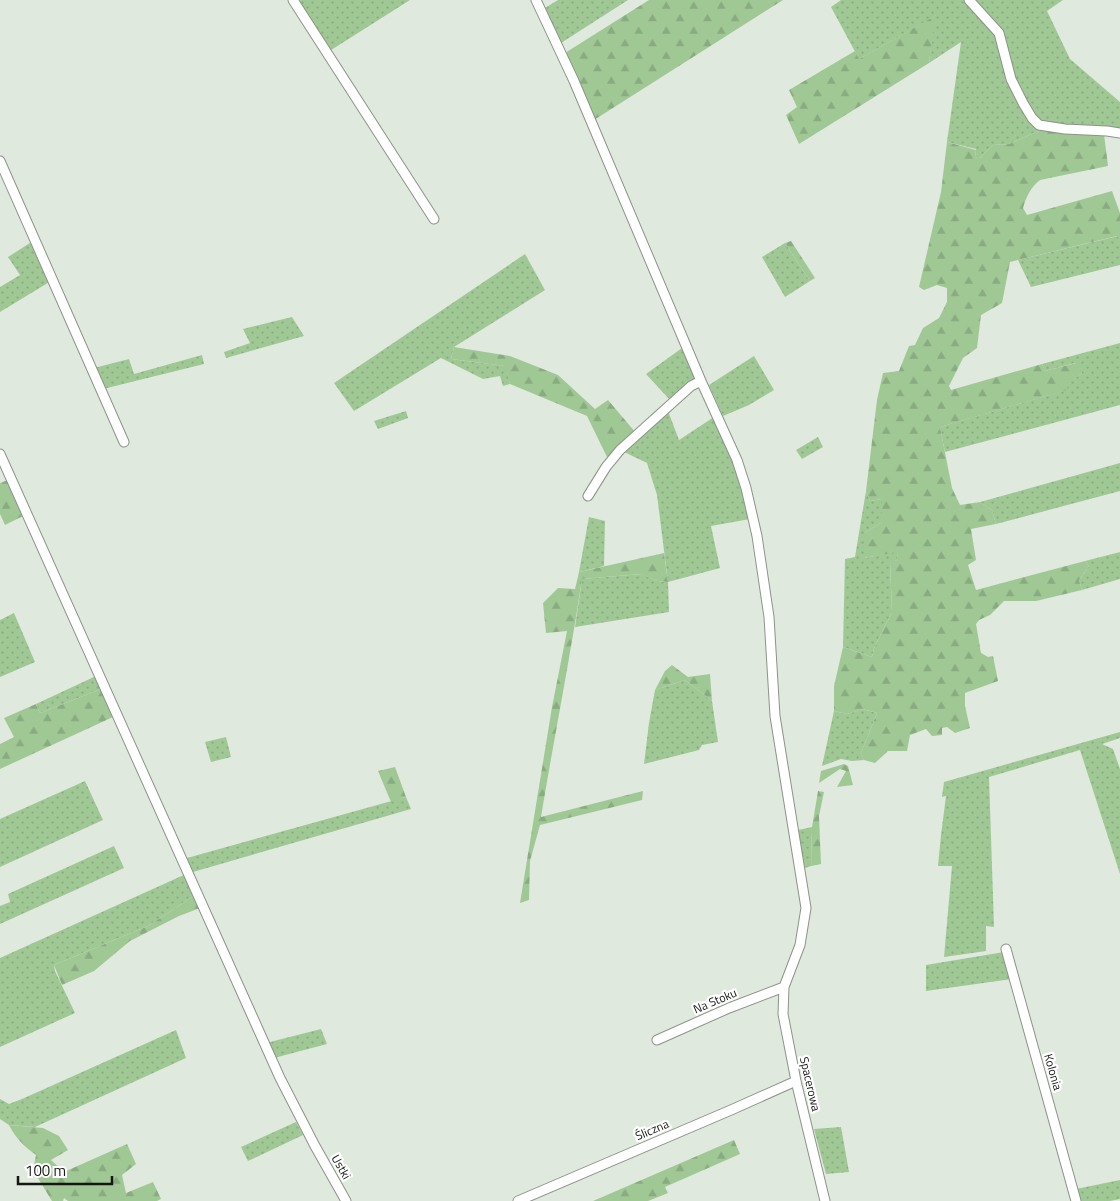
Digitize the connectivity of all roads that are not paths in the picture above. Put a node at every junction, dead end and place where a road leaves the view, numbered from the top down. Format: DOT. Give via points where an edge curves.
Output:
graph roads {
  1 [pos="293,0"];
  2 [pos="536,0"];
  3 [pos="969,0"];
  4 [pos="1120,133"];
  5 [pos="0,161"];
  6 [pos="434,219"];
  7 [pos="701,381"];
  8 [pos="124,442"];
  9 [pos="0,454"];
  10 [pos="588,496"];
  11 [pos="1006,949"];
  12 [pos="784,987"];
  13 [pos="657,1040"];
  14 [pos="796,1081"];
  15 [pos="346,1201"];
  16 [pos="518,1201"];
  17 [pos="825,1201"];
  18 [pos="1076,1201"];
  1 -- 6 [label="street"];
  2 -- 7 [label="street, Spacerowa" via="574,81"];
  3 -- 4 [label="street" via="999,32 1011,79 1023,104 1039,125"];
  5 -- 8 [label="street"];
  7 -- 10 [label="street" via="691,386 620,450"];
  7 -- 12 [label="street, Spacerowa" via="737,460 746,488 770,617 775,716 806,908 800,945"];
  9 -- 15 [label="street, Ustki" via="280,1078"];
  11 -- 18 [label="street, Kolonia"];
  12 -- 13 [label="street, Na Stoku"];
  12 -- 14 [label="street, Spacerowa" via="783,1014"];
  14 -- 16 [label="street, Śliczna"];
  14 -- 17 [label="street, Spacerowa"];
}
